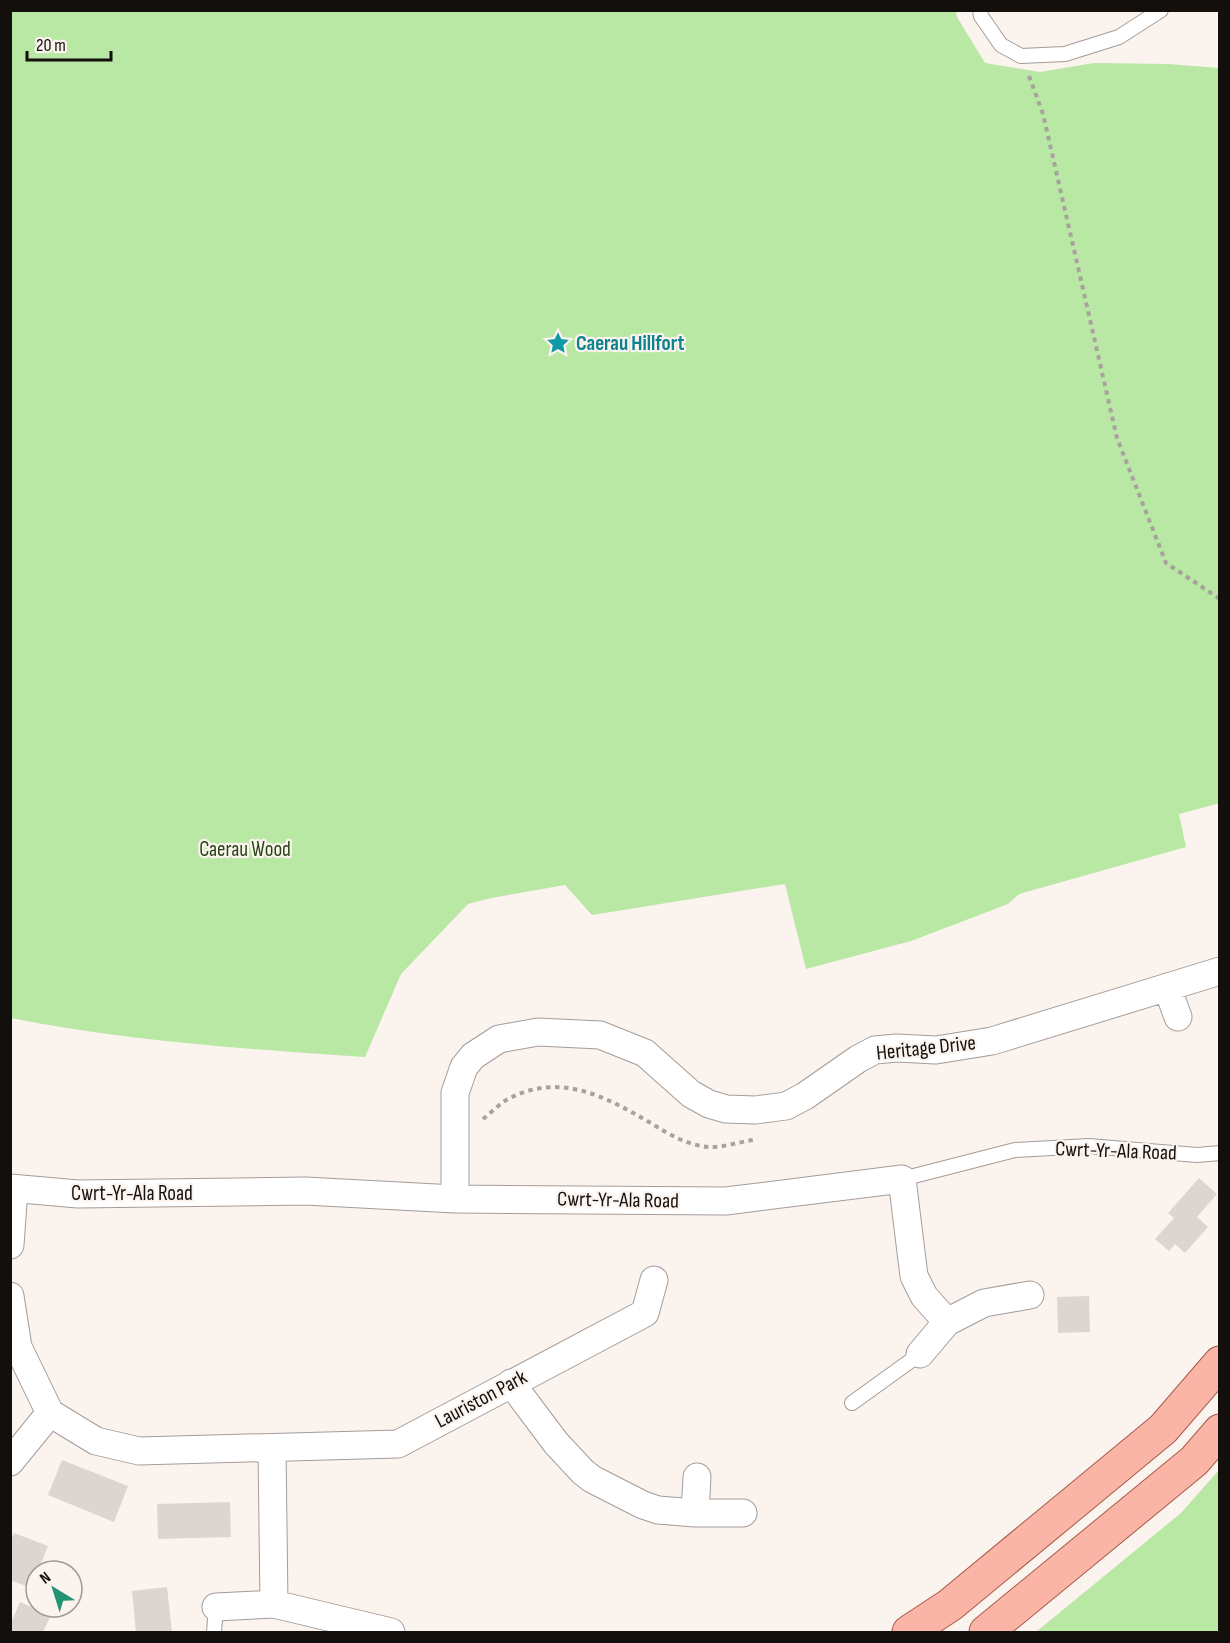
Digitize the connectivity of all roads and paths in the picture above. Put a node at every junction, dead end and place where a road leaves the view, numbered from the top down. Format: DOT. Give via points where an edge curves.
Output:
graph roads {
  1 [pos="980,10"];
  2 [pos="1161,10"];
  3 [pos="1021,56"];
  4 [pos="1220,599"];
  5 [pos="1220,971"];
  6 [pos="1167,987"];
  7 [pos="1178,1017"];
  8 [pos="454,1130"];
  9 [pos="755,1139"];
  10 [pos="1220,1153"];
  11 [pos="902,1179"];
  12 [pos="12,1189"];
  13 [pos="455,1199"];
  14 [pos="10,1245"];
  15 [pos="654,1280"];
  16 [pos="1030,1295"];
  17 [pos="10,1296"];
  18 [pos="946,1322"];
  19 [pos="920,1354"];
  20 [pos="1220,1363"];
  21 [pos="511,1383"];
  22 [pos="852,1402"];
  23 [pos="50,1413"];
  24 [pos="1220,1431"];
  25 [pos="272,1448"];
  26 [pos="10,1462"];
  27 [pos="697,1477"];
  28 [pos="695,1513"];
  29 [pos="743,1513"];
  30 [pos="274,1604"];
  31 [pos="215,1620"];
  32 [pos="391,1632"];
  33 [pos="909,1632"];
  34 [pos="986,1632"];
  1 -- 3 [label="lane" via="1001,45"];
  2 -- 3 [label="lane" via="1119,37 1065,54"];
  3 -- 4 [label="path" via="1043,114 1117,438 1166,563"];
  5 -- 6 [label="street, Heritage Drive"];
  6 -- 7 [label="street"];
  6 -- 8 [label="street, Heritage Drive" via="992,1041 936,1050 875,1050 786,1106 756,1110 709,1104 691,1094 645,1053 600,1035 538,1032 499,1039 464,1067 455,1094"];
  8 -- 9 [label="path" via="474,1125 511,1097 556,1088 584,1090 614,1101 675,1138 708,1147"];
  8 -- 13 [label="street, Heritage Drive"];
  10 -- 11 [label="lane, Cwrt-Yr-Ala Road" via="1197,1155 1089,1146 1015,1150"];
  11 -- 13 [label="street, Cwrt-Yr-Ala Road" via="726,1202"];
  11 -- 18 [label="street" via="914,1276 924,1296"];
  12 -- 13 [label="street, Cwrt-Yr-Ala Road" via="78,1194 306,1191"];
  12 -- 14 [label="street"];
  15 -- 21 [label="street, Lauriston Park" via="645,1313"];
  16 -- 18 [label="street" via="984,1303"];
  17 -- 23 [label="street" via="18,1347"];
  18 -- 19 [label="street"];
  19 -- 22 [label="lane"];
  20 -- 33 [label="main road" via="1163,1429 950,1605"];
  21 -- 25 [label="street, Lauriston Park" via="398,1444"];
  21 -- 28 [label="street" via="556,1443 592,1479 658,1510"];
  23 -- 25 [label="street, Lauriston Park" via="96,1441 139,1451"];
  23 -- 26 [label="street"];
  24 -- 34 [label="main road" via="1194,1461"];
  25 -- 30 [label="street"];
  27 -- 28 [label="street"];
  28 -- 29 [label="street"];
  30 -- 31 [label="street"];
  30 -- 32 [label="street"];
}
